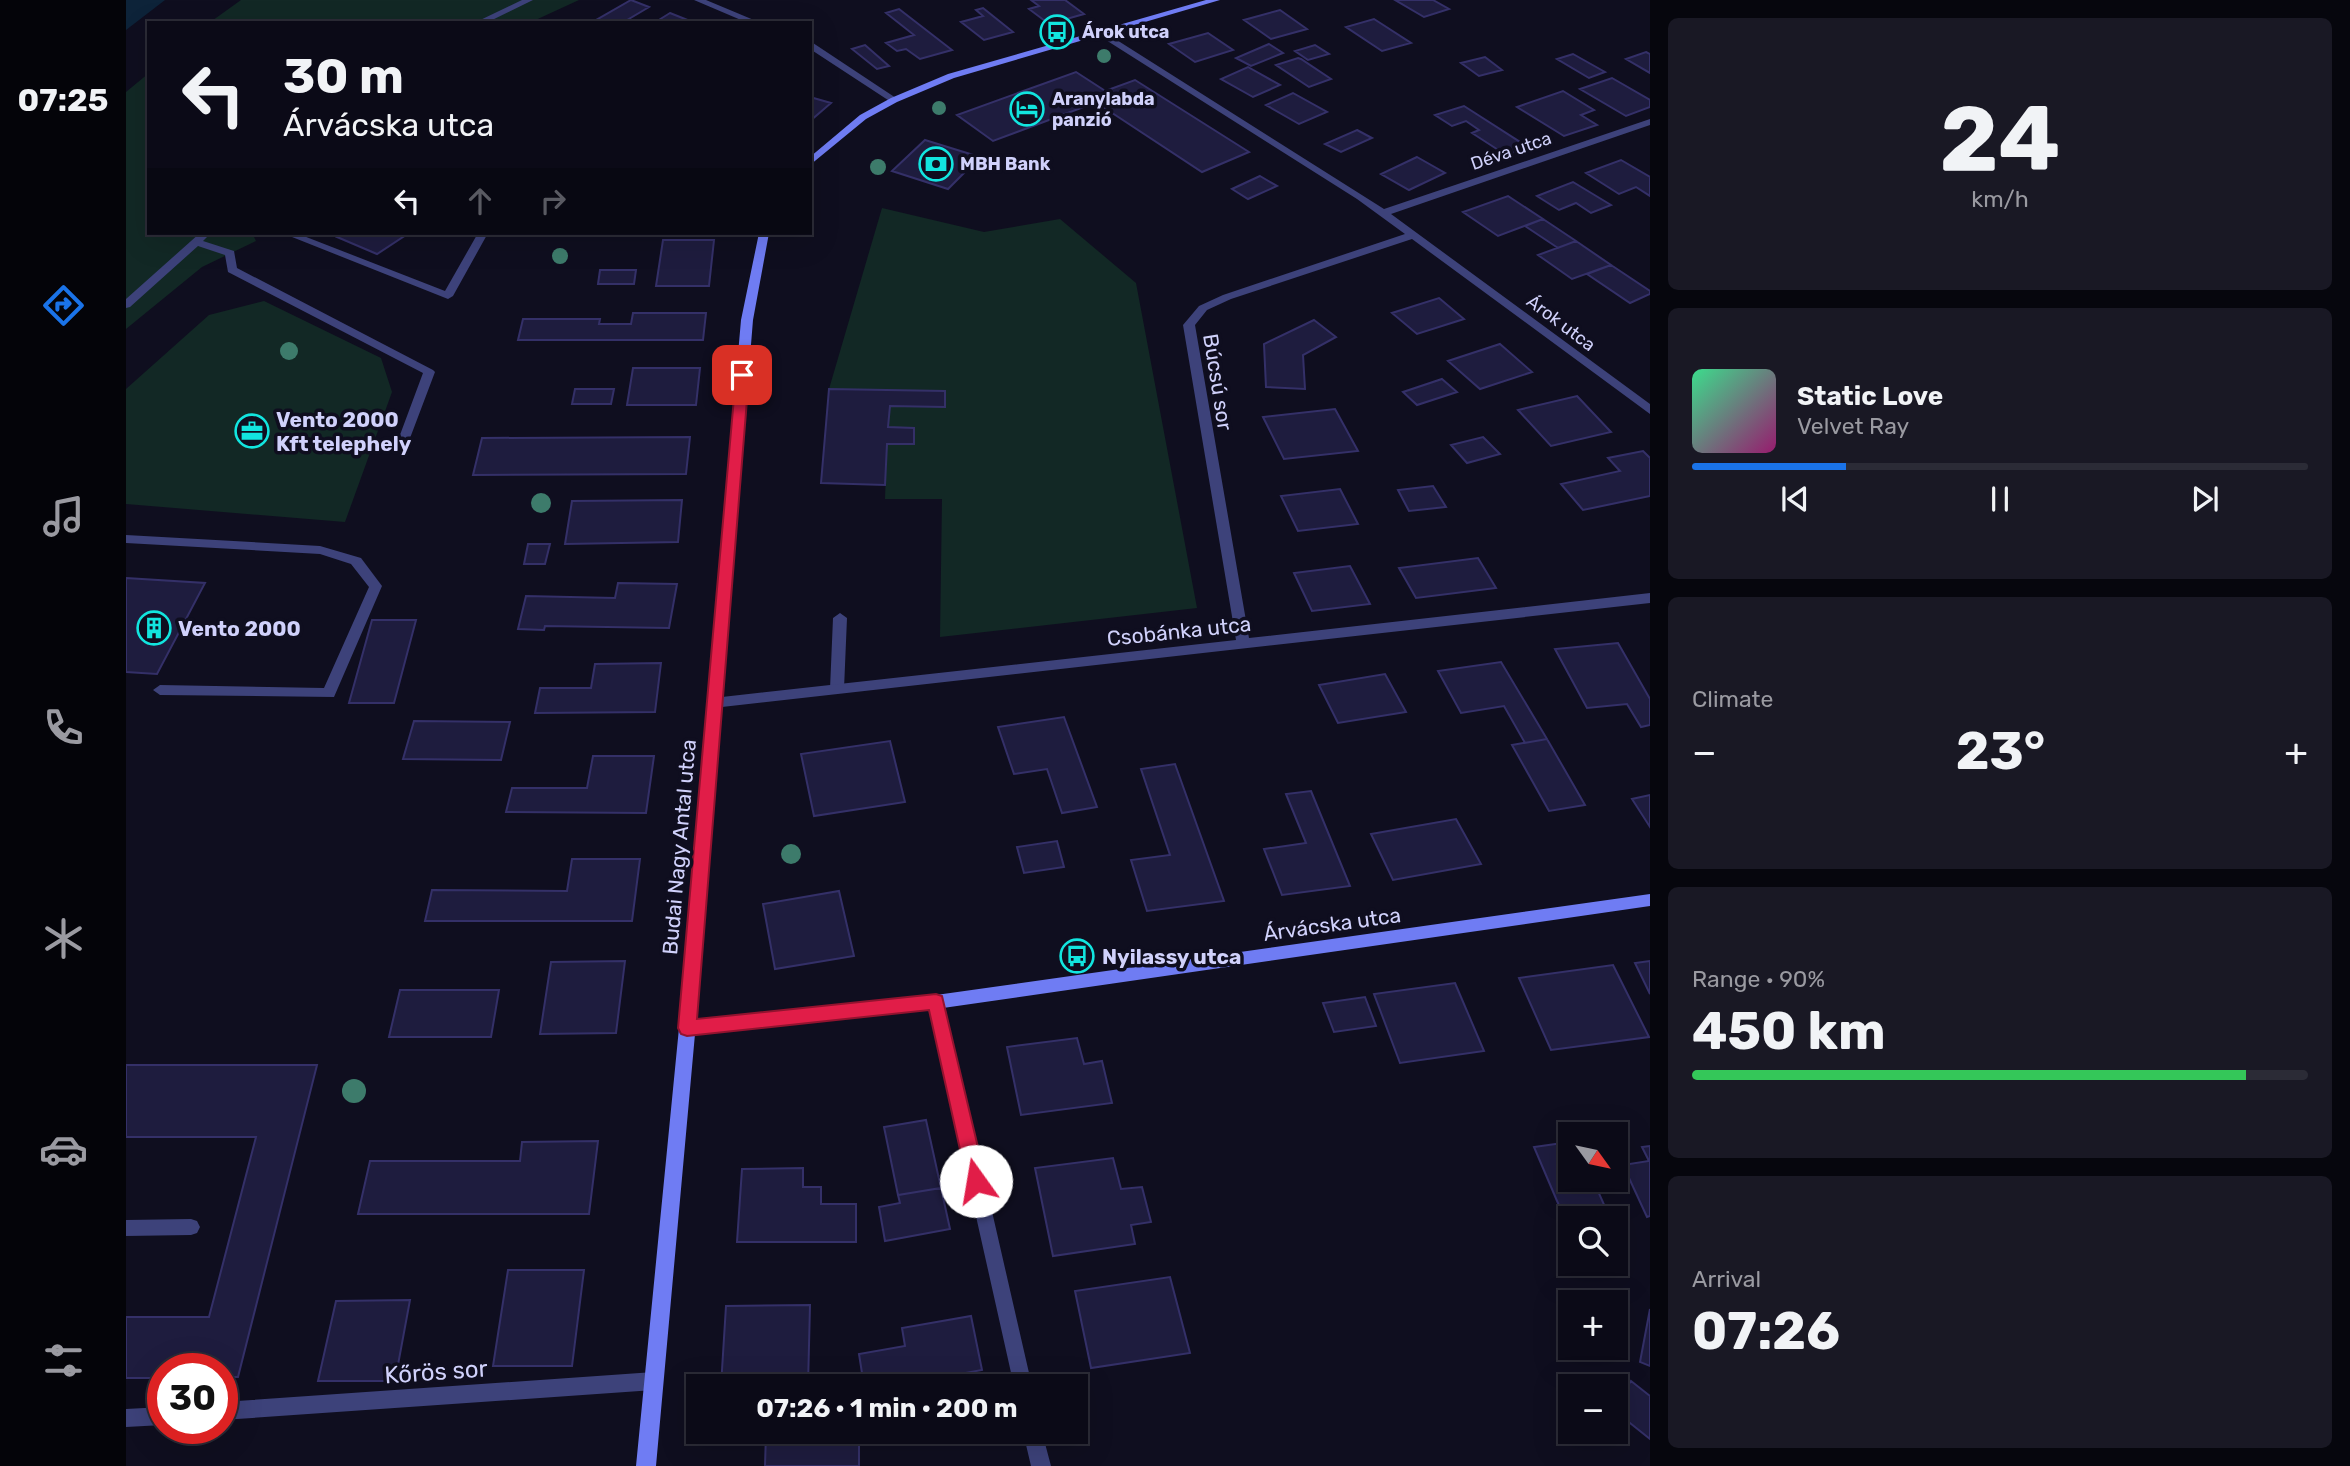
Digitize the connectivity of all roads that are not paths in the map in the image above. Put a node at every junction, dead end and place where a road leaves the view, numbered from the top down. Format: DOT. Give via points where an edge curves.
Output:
graph roads {
  1 [pos="529,0"];
  2 [pos="698,0"];
  3 [pos="1216,0"];
  4 [pos="482,21"];
  5 [pos="752,21"];
  6 [pos="1101,33"];
  7 [pos="812,47"];
  8 [pos="894,100"];
  9 [pos="1650,122"];
  10 [pos="812,160"];
  11 [pos="1384,213"];
  12 [pos="204,235"];
  13 [pos="292,235"];
  14 [pos="482,235"];
  15 [pos="764,235"];
  16 [pos="1414,235"];
  17 [pos="195,242"];
  18 [pos="126,305"];
  19 [pos="1650,410"];
  20 [pos="400,451"];
  21 [pos="126,539"];
  22 [pos="1650,598"];
  23 [pos="840,618"];
  24 [pos="1244,645"];
  25 [pos="837,689"];
  26 [pos="160,690"];
  27 [pos="713,703"];
  28 [pos="1650,900"];
  29 [pos="936,1002"];
  30 [pos="687,1028"];
  31 [pos="191,1227"];
  32 [pos="126,1228"];
  33 [pos="1020,1374"];
  34 [pos="654,1381"];
  35 [pos="238,1410"];
  36 [pos="147,1417"];
  37 [pos="126,1418"];
  38 [pos="1036,1444"];
  39 [pos="646,1466"];
  40 [pos="1041,1466"];
  1 -- 4 [label="street"];
  2 -- 5 [label="street"];
  3 -- 6 [label="main road"];
  6 -- 8 [label="main road" via="951,76"];
  6 -- 11 [label="street, Árok utca"];
  7 -- 8 [label="street"];
  8 -- 10 [label="main road" via="863,117"];
  9 -- 11 [label="street, Déva utca"];
  11 -- 16 [label="street, Árok utca"];
  12 -- 17 [label="street"];
  13 -- 14 [label="street" via="448,296"];
  15 -- 27 [label="main road, Budai Nagy Antal utca" via="747,320"];
  16 -- 19 [label="street, Árok utca"];
  16 -- 24 [label="street, Búcsú sor" via="1227,297 1203,308 1189,325"];
  17 -- 18 [label="street"];
  17 -- 20 [label="street" via="230,253 232,271 429,372"];
  21 -- 26 [label="street" via="320,550 356,561 376,586 329,693"];
  22 -- 24 [label="street, Csobánka utca"];
  23 -- 25 [label="street"];
  24 -- 25 [label="street, Csobánka utca"];
  25 -- 27 [label="street, Csobánka utca"];
  27 -- 30 [label="main road, Budai Nagy Antal utca"];
  28 -- 29 [label="main road, Árvácska utca"];
  29 -- 30 [label="main road, Árvácska utca"];
  29 -- 33 [label="street"];
  30 -- 34 [label="main road, Budai Nagy Antal utca"];
  31 -- 32 [label="street"];
  34 -- 35 [label="street, Kőrös sor"];
  34 -- 39 [label="main road, Budai Nagy Antal utca"];
  36 -- 37 [label="street"];
  38 -- 40 [label="street"];
}
